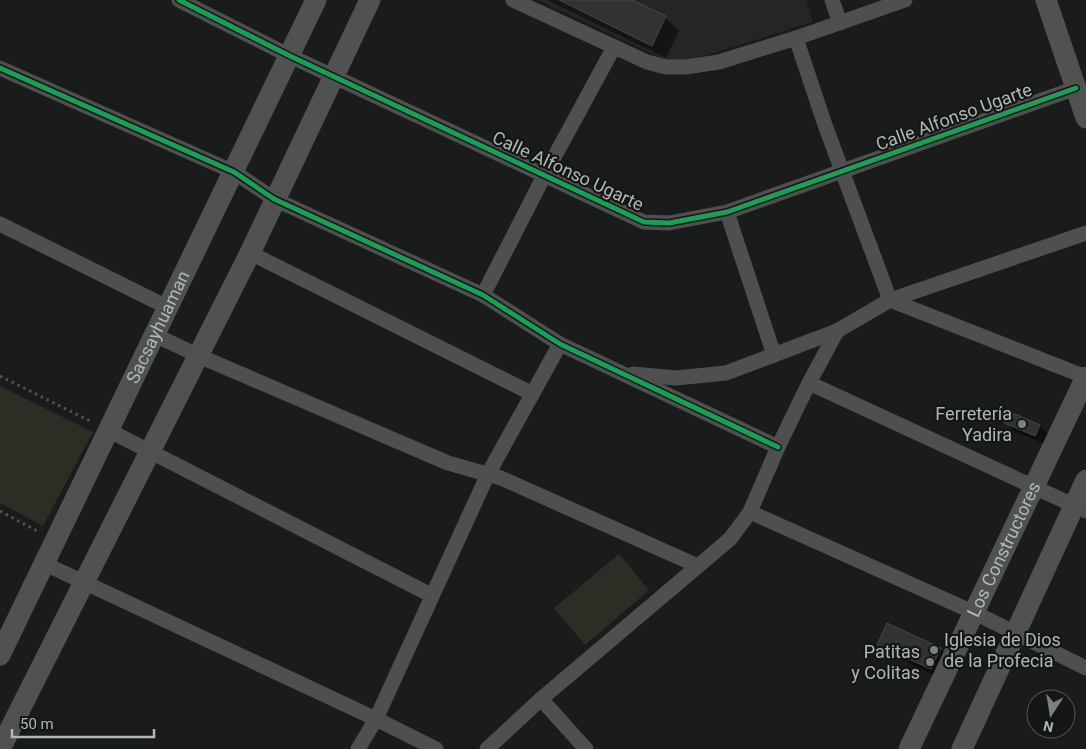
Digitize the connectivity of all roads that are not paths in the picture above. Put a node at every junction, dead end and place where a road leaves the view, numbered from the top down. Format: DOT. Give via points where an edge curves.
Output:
graph roads {
  1 [pos="179,0"];
  2 [pos="316,0"];
  3 [pos="370,0"];
  4 [pos="513,0"];
  5 [pos="832,0"];
  6 [pos="905,0"];
  7 [pos="1046,0"];
  8 [pos="840,23"];
  9 [pos="796,38"];
  10 [pos="614,47"];
  11 [pos="290,56"];
  12 [pos="0,68"];
  13 [pos="333,77"];
  14 [pos="1076,88"];
  15 [pos="1086,118"];
  16 [pos="234,172"];
  17 [pos="842,172"];
  18 [pos="544,176"];
  19 [pos="274,199"];
  20 [pos="727,212"];
  21 [pos="0,224"];
  22 [pos="1086,233"];
  23 [pos="250,253"];
  24 [pos="483,295"];
  25 [pos="890,300"];
  26 [pos="167,307"];
  27 [pos="837,331"];
  28 [pos="155,335"];
  29 [pos="560,344"];
  30 [pos="774,355"];
  31 [pos="199,356"];
  32 [pos="622,373"];
  33 [pos="1086,377"];
  34 [pos="809,383"];
  35 [pos="531,393"];
  36 [pos="108,430"];
  37 [pos="778,447"];
  38 [pos="150,452"];
  39 [pos="488,474"];
  40 [pos="1086,480"];
  41 [pos="1034,485"];
  42 [pos="1081,508"];
  43 [pos="750,512"];
  44 [pos="45,564"];
  45 [pos="698,566"];
  46 [pos="85,581"];
  47 [pos="431,595"];
  48 [pos="973,612"];
  49 [pos="1016,633"];
  50 [pos="0,655"];
  51 [pos="1086,668"];
  52 [pos="541,699"];
  53 [pos="376,719"];
  54 [pos="0,749"];
  55 [pos="358,749"];
  56 [pos="436,749"];
  57 [pos="487,749"];
  58 [pos="586,749"];
  59 [pos="909,749"];
  60 [pos="962,749"];
  1 -- 11 [label="street, Calle Alfonso Ugarte"];
  2 -- 11 [label="street, Sacsayhuaman"];
  3 -- 13 [label="street"];
  4 -- 10 [label="street"];
  5 -- 8 [label="street"];
  6 -- 8 [label="street"];
  7 -- 14 [label="street"];
  8 -- 9 [label="street"];
  9 -- 10 [label="street" via="719,62 686,67 646,62"];
  9 -- 17 [label="street"];
  10 -- 18 [label="street"];
  11 -- 13 [label="street, Calle Alfonso Ugarte"];
  11 -- 16 [label="street, Sacsayhuaman"];
  12 -- 16 [label="street"];
  13 -- 18 [label="street, Calle Alfonso Ugarte"];
  13 -- 19 [label="street"];
  14 -- 15 [label="street"];
  14 -- 17 [label="street, Calle Alfonso Ugarte"];
  16 -- 19 [label="street"];
  16 -- 26 [label="street, Sacsayhuaman"];
  17 -- 20 [label="street, Calle Alfonso Ugarte"];
  17 -- 25 [label="street"];
  18 -- 20 [label="street, Calle Alfonso Ugarte" via="644,222 669,224"];
  18 -- 24 [label="street"];
  19 -- 23 [label="street"];
  19 -- 24 [label="street"];
  20 -- 30 [label="street"];
  21 -- 26 [label="street"];
  22 -- 25 [label="street"];
  23 -- 31 [label="street"];
  23 -- 35 [label="street"];
  24 -- 29 [label="street"];
  25 -- 27 [label="street"];
  25 -- 33 [label="street"];
  26 -- 28 [label="street, Sacsayhuaman"];
  27 -- 30 [label="street"];
  27 -- 34 [label="street"];
  28 -- 31 [label="street"];
  28 -- 36 [label="street, Sacsayhuaman"];
  29 -- 32 [label="street"];
  29 -- 35 [label="street"];
  30 -- 32 [label="street" via="726,373 702,376 676,378"];
  31 -- 38 [label="street"];
  31 -- 39 [label="street" via="448,463"];
  32 -- 37 [label="street"];
  33 -- 41 [label="street, Los Constructores"];
  34 -- 37 [label="street"];
  34 -- 41 [label="street"];
  35 -- 39 [label="street"];
  36 -- 38 [label="street"];
  36 -- 44 [label="street, Sacsayhuaman"];
  37 -- 43 [label="street"];
  38 -- 46 [label="street"];
  38 -- 47 [label="street"];
  39 -- 45 [label="street"];
  39 -- 47 [label="street"];
  40 -- 42 [label="street"];
  41 -- 42 [label="street"];
  41 -- 48 [label="street, Los Constructores"];
  42 -- 49 [label="street"];
  43 -- 45 [label="street" via="730,539"];
  43 -- 48 [label="street"];
  44 -- 46 [label="street"];
  44 -- 50 [label="street, Sacsayhuaman"];
  45 -- 52 [label="street"];
  46 -- 53 [label="street"];
  46 -- 54 [label="street"];
  47 -- 53 [label="street"];
  48 -- 49 [label="street"];
  48 -- 59 [label="street, Los Constructores"];
  49 -- 51 [label="street"];
  49 -- 60 [label="street"];
  52 -- 57 [label="street"];
  52 -- 58 [label="street"];
  53 -- 55 [label="street"];
  53 -- 56 [label="street"];
}
